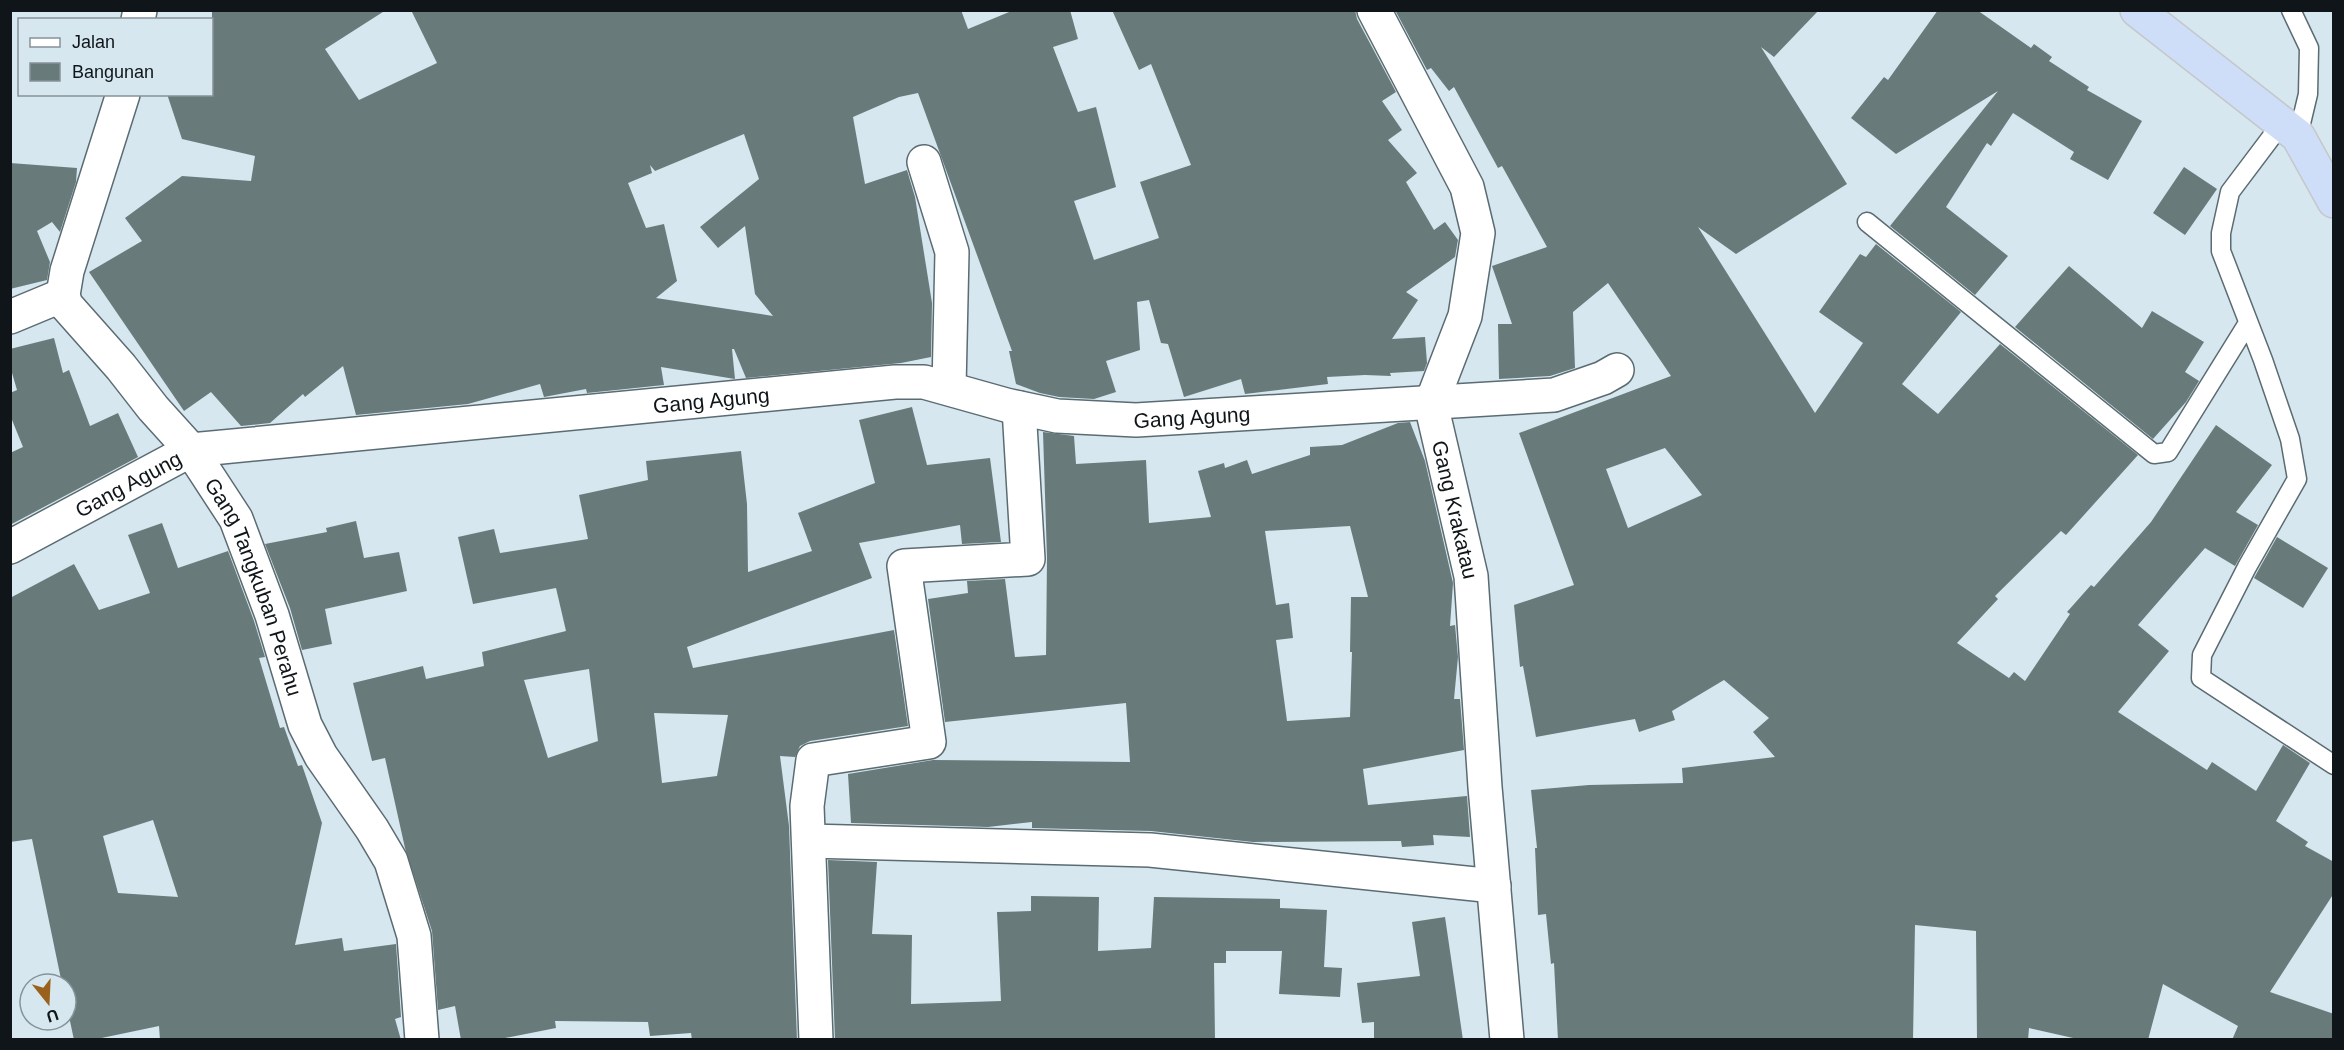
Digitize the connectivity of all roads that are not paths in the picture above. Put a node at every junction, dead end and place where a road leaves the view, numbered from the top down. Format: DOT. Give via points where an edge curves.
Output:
graph roads {
  1 [pos="1374,10"];
  2 [pos="2137,10"];
  3 [pos="2291,10"];
  4 [pos="122,96"];
  5 [pos="2290,129"];
  6 [pos="924,162"];
  7 [pos="2334,201"];
  8 [pos="1867,222"];
  9 [pos="63,295"];
  10 [pos="10,317"];
  11 [pos="2248,323"];
  12 [pos="1617,370"];
  13 [pos="949,388"];
  14 [pos="1431,404"];
  15 [pos="1019,408"];
  16 [pos="191,450"];
  17 [pos="10,547"];
  18 [pos="2334,765"];
  19 [pos="809,841"];
  20 [pos="1494,886"];
  21 [pos="422,1040"];
  22 [pos="816,1040"];
  23 [pos="1507,1040"];
  1 -- 14 [label="street" via="1467,187 1478,232 1465,316"];
  2 -- 5 [label="highway"];
  3 -- 5 [label="lane" via="2309,48 2308,93"];
  4 -- 9 [label="street"];
  5 -- 7 [label="highway"];
  5 -- 11 [label="lane" via="2230,192 2221,233 2220,251"];
  6 -- 13 [label="street" via="952,252"];
  8 -- 11 [label="lane" via="2154,453 2168,452"];
  9 -- 10 [label="street"];
  9 -- 16 [label="street, Gang Tangkuban Perahu" via="73,315"];
  11 -- 18 [label="lane" via="2290,439 2297,479 2202,656 2201,678"];
  12 -- 14 [label="street, Gang Agung" via="1554,395"];
  13 -- 15 [label="street, Gang Agung"];
  13 -- 16 [label="street, Gang Agung" via="924,382 895,382"];
  14 -- 15 [label="street, Gang Agung" via="1136,420 1057,416"];
  14 -- 20 [label="street, Gang Krakatau" via="1472,576"];
  15 -- 19 [label="street" via="1028,559 904,566 929,742 813,760 807,806"];
  16 -- 17 [label="street, Gang Agung"];
  16 -- 21 [label="street, Gang Tangkuban Perahu" via="236,519 249,549 305,725 321,756 391,861 414,936"];
  19 -- 20 [label="street" via="1150,850"];
  19 -- 22 [label="street"];
  20 -- 23 [label="street, Gang Krakatau"];
}
